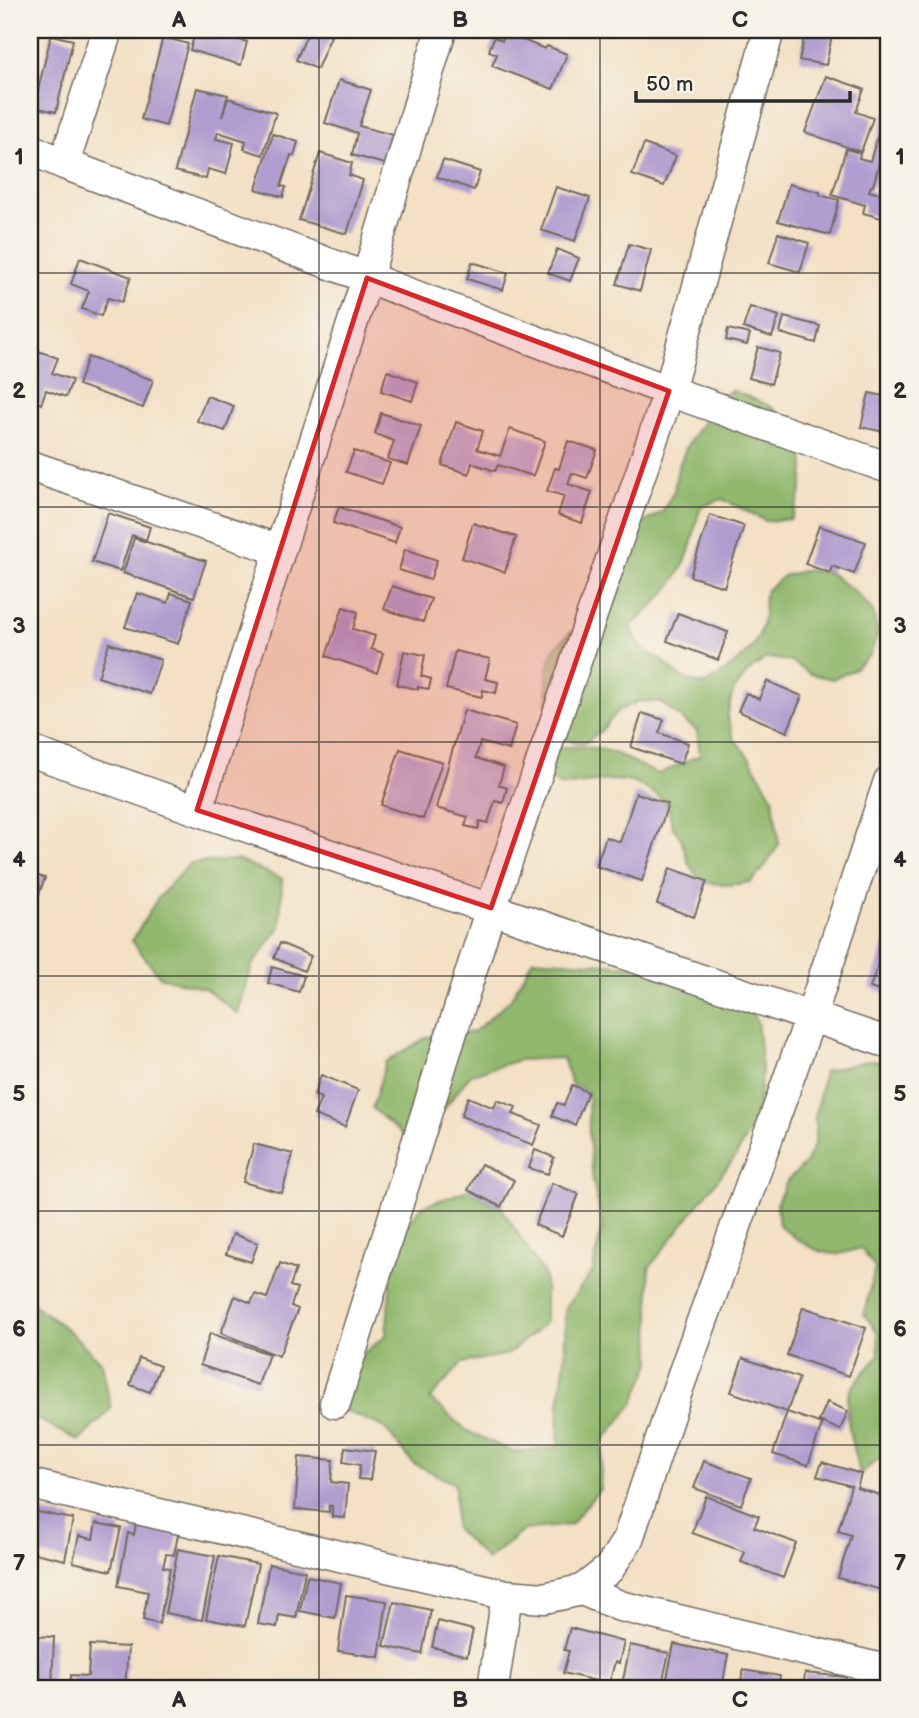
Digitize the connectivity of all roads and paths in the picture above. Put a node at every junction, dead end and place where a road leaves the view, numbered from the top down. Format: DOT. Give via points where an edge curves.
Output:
graph roads {
  1 [pos="107,30"];
  2 [pos="441,30"];
  3 [pos="769,30"];
  4 [pos="30,149"];
  5 [pos="64,164"];
  6 [pos="367,278"];
  7 [pos="669,391"];
  8 [pos="30,466"];
  9 [pos="889,468"];
  10 [pos="280,550"];
  11 [pos="30,751"];
  12 [pos="889,781"];
  13 [pos="197,810"];
  14 [pos="491,908"];
  15 [pos="811,1016"];
  16 [pos="889,1043"];
  17 [pos="335,1403"];
  18 [pos="30,1483"];
  19 [pos="582,1590"];
  20 [pos="508,1595"];
  21 [pos="889,1667"];
  22 [pos="493,1688"];
  1 -- 5 [label="street"];
  2 -- 6 [label="street"];
  3 -- 7 [label="street"];
  4 -- 5 [label="street"];
  5 -- 6 [label="street"];
  6 -- 7 [label="street"];
  6 -- 10 [label="street"];
  7 -- 9 [label="street"];
  7 -- 14 [label="street"];
  8 -- 10 [label="street"];
  10 -- 13 [label="street"];
  11 -- 13 [label="street"];
  12 -- 15 [label="street"];
  13 -- 14 [label="street"];
  14 -- 15 [label="street"];
  14 -- 17 [label="street"];
  15 -- 16 [label="street"];
  15 -- 19 [label="street" via="628,1539 609,1569"];
  18 -- 20 [label="street"];
  19 -- 20 [label="street" via="544,1598"];
  19 -- 21 [label="street" via="620,1606"];
  20 -- 22 [label="street"];
}
